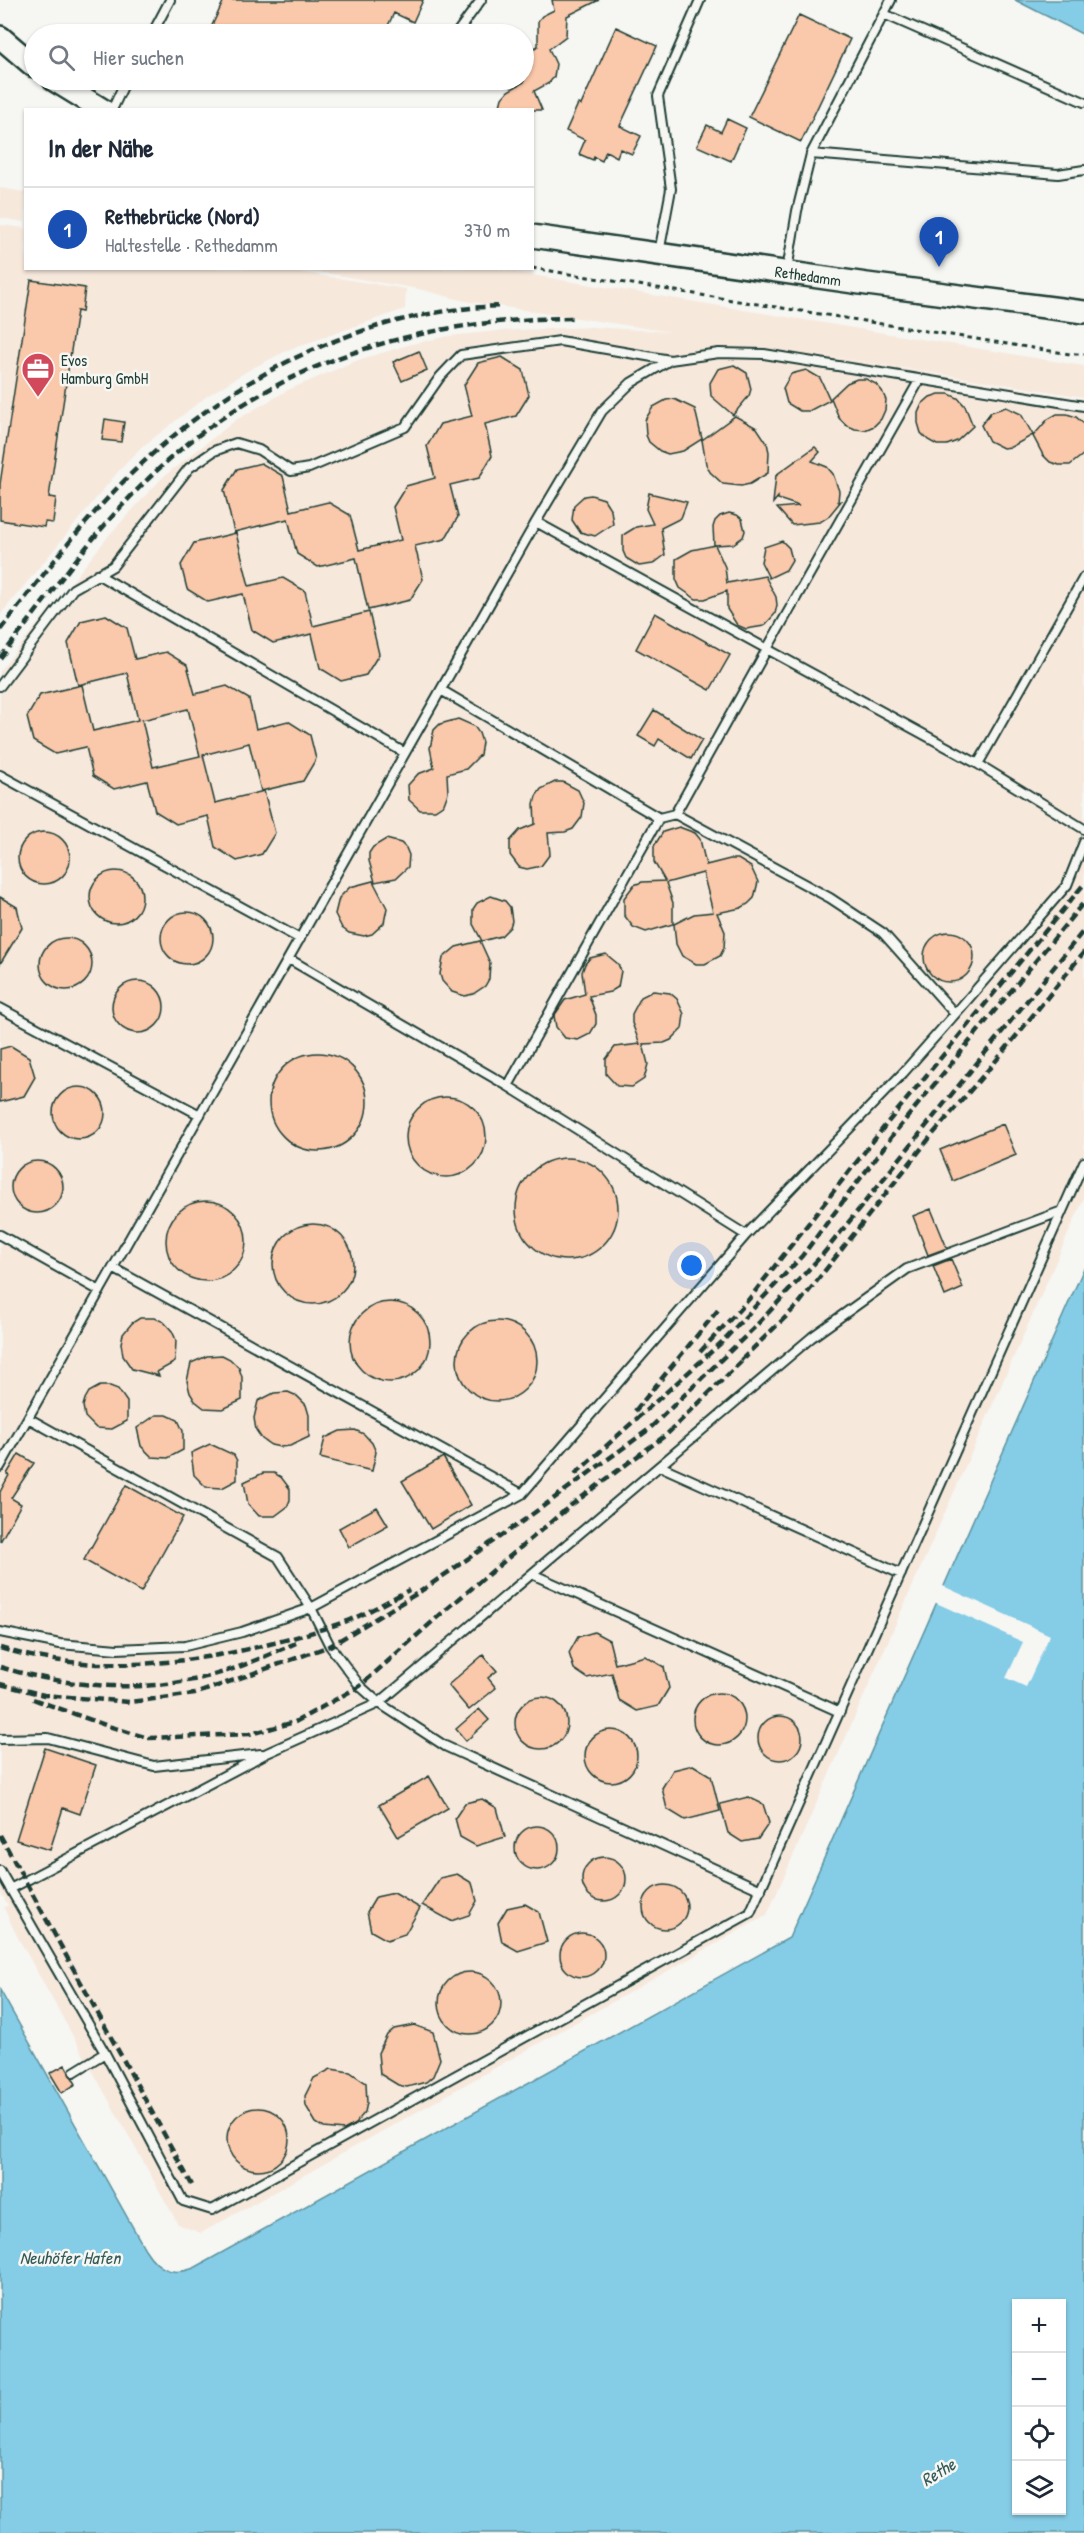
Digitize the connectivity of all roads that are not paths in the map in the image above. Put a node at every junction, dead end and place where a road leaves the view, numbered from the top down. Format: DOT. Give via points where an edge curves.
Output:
graph roads {
  1 [pos="170,0"];
  2 [pos="481,0"];
  3 [pos="700,0"];
  4 [pos="891,0"];
  5 [pos="884,14"];
  6 [pos="157,24"];
  7 [pos="463,24"];
  8 [pos="0,37"];
  9 [pos="24,57"];
  10 [pos="70,90"];
  11 [pos="121,90"];
  12 [pos="1084,102"];
  13 [pos="100,108"];
  14 [pos="113,108"];
  15 [pos="812,154"];
  16 [pos="1084,170"];
  17 [pos="534,236"];
  18 [pos="658,255"];
  19 [pos="786,272"];
  20 [pos="1084,312"];
  21 [pos="670,360"];
  22 [pos="919,381"];
  23 [pos="1084,406"];
  24 [pos="536,522"];
  25 [pos="97,574"];
  26 [pos="1084,577"];
  27 [pos="767,649"];
  28 [pos="0,686"];
  29 [pos="441,690"];
  30 [pos="405,753"];
  31 [pos="978,764"];
  32 [pos="0,775"];
  33 [pos="675,814"];
  34 [pos="659,818"];
  35 [pos="1084,829"];
  36 [pos="1084,842"];
  37 [pos="300,939"];
  38 [pos="289,959"];
  39 [pos="0,1008"];
  40 [pos="955,1014"];
  41 [pos="508,1086"];
  42 [pos="200,1115"];
  43 [pos="1084,1162"];
  44 [pos="1062,1211"];
  45 [pos="0,1235"];
  46 [pos="746,1235"];
  47 [pos="113,1268"];
  48 [pos="100,1291"];
  49 [pos="28,1418"];
  50 [pos="0,1446"];
  51 [pos="9,1451"];
  52 [pos="660,1466"];
  53 [pos="0,1467"];
  54 [pos="522,1494"];
  55 [pos="532,1574"];
  56 [pos="901,1574"];
  57 [pos="311,1608"];
  58 [pos="0,1632"];
  59 [pos="379,1702"];
  60 [pos="840,1712"];
  61 [pos="0,1739"];
  62 [pos="267,1753"];
  63 [pos="0,1871"];
  64 [pos="10,1889"];
  65 [pos="760,1890"];
  66 [pos="105,2053"];
  67 [pos="74,2072"];
  1 -- 6 [label="lane"];
  2 -- 7 [label="lane"];
  3 -- 18 [label="lane" via="658,96 671,189"];
  4 -- 5 [label="lane"];
  5 -- 12 [label="lane"];
  5 -- 15 [label="lane"];
  8 -- 9 [label="main road"];
  10 -- 13 [label="main road"];
  11 -- 14 [label="lane"];
  15 -- 16 [label="lane" via="1058,174"];
  15 -- 19 [label="lane"];
  17 -- 18 [label="main road, Rethedamm"];
  18 -- 19 [label="main road, Rethedamm"];
  19 -- 20 [label="main road, Rethedamm"];
  21 -- 22 [label="lane" via="719,353 764,354"];
  21 -- 24 [label="lane" via="632,383 602,411"];
  21 -- 25 [label="lane" via="560,341 461,355 440,377 405,427 309,468 291,471 259,450 236,443 214,451 189,468 113,566"];
  22 -- 23 [label="lane"];
  22 -- 27 [label="lane"];
  24 -- 27 [label="lane"];
  24 -- 29 [label="lane"];
  25 -- 28 [label="lane" via="73,589"];
  25 -- 30 [label="lane"];
  26 -- 31 [label="lane"];
  27 -- 31 [label="lane"];
  27 -- 33 [label="lane"];
  29 -- 30 [label="lane"];
  29 -- 34 [label="lane"];
  30 -- 37 [label="lane"];
  31 -- 35 [label="lane"];
  32 -- 37 [label="lane"];
  33 -- 34 [label="lane"];
  33 -- 40 [label="lane" via="830,898 883,933"];
  34 -- 41 [label="lane"];
  36 -- 40 [label="lane" via="1066,885"];
  37 -- 38 [label="lane"];
  38 -- 41 [label="lane"];
  38 -- 42 [label="lane"];
  39 -- 42 [label="lane"];
  40 -- 46 [label="lane"];
  41 -- 46 [label="lane"];
  42 -- 47 [label="lane"];
  43 -- 44 [label="lane"];
  44 -- 52 [label="lane" via="907,1269 812,1337"];
  44 -- 56 [label="lane"];
  45 -- 48 [label="lane"];
  46 -- 54 [label="lane"];
  47 -- 48 [label="lane"];
  47 -- 54 [label="lane"];
  48 -- 49 [label="lane"];
  49 -- 51 [label="lane"];
  49 -- 57 [label="lane" via="278,1557"];
  50 -- 51 [label="lane"];
  51 -- 53 [label="lane"];
  52 -- 55 [label="lane"];
  52 -- 56 [label="lane"];
  54 -- 57 [label="lane"];
  55 -- 59 [label="lane"];
  55 -- 60 [label="lane"];
  56 -- 60 [label="lane"];
  57 -- 58 [label="lane" via="242,1632 185,1646 117,1649 60,1644"];
  57 -- 59 [label="lane" via="330,1646 360,1686"];
  59 -- 62 [label="lane"];
  59 -- 65 [label="lane" via="445,1746"];
  60 -- 65 [label="lane"];
  61 -- 62 [label="lane" via="48,1738 154,1766"];
  62 -- 64 [label="lane"];
  63 -- 64 [label="lane"];
  64 -- 66 [label="lane"];
  65 -- 66 [label="lane" via="750,1913 212,2210 183,2201"];
  66 -- 67 [label="lane"];
}
